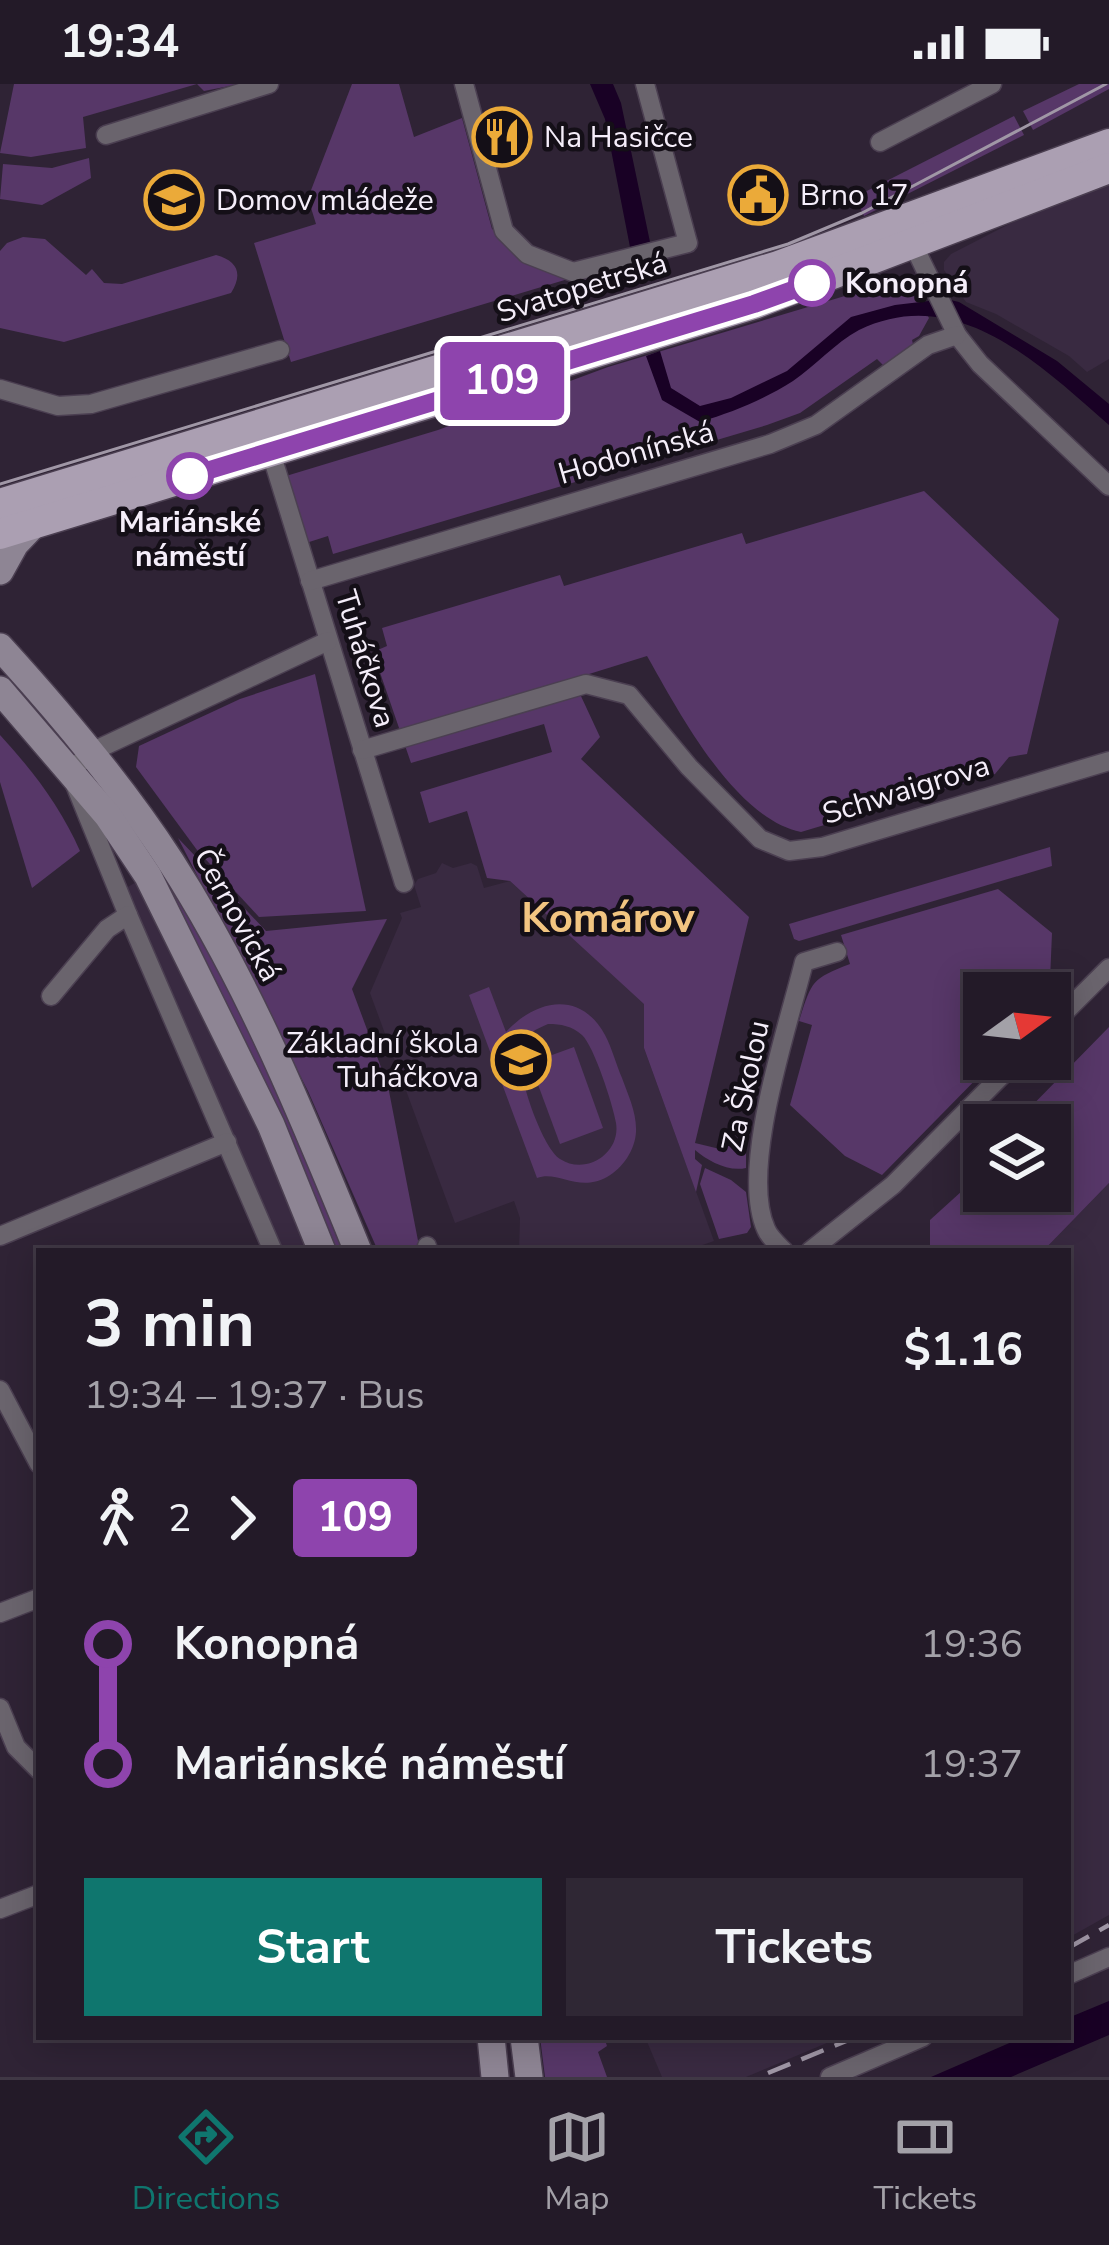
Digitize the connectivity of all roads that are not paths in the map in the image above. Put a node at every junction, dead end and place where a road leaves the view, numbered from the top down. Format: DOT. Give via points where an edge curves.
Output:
graph roads {
  1 [pos="269,84"];
  2 [pos="464,84"];
  3 [pos="645,84"];
  4 [pos="992,84"];
  5 [pos="106,135"];
  6 [pos="880,142"];
  7 [pos="1109,144"];
  8 [pos="1109,168"];
  9 [pos="908,232"];
  10 [pos="955,331"];
  11 [pos="280,350"];
  12 [pos="0,389"];
  13 [pos="271,453"];
  14 [pos="1109,486"];
  15 [pos="0,504"];
  16 [pos="36,522"];
  17 [pos="0,534"];
  18 [pos="0,571"];
  19 [pos="310,581"];
  20 [pos="0,629"];
  21 [pos="328,641"];
  22 [pos="8,656"];
  23 [pos="0,690"];
  24 [pos="362,750"];
  25 [pos="81,761"];
  26 [pos="1100,764"];
  27 [pos="404,883"];
  28 [pos="128,915"];
  29 [pos="837,952"];
  30 [pos="1109,968"];
  31 [pos="51,996"];
  32 [pos="1071,1006"];
  33 [pos="997,1080"];
  34 [pos="227,1142"];
  35 [pos="0,1236"];
  36 [pos="272,1248"];
  37 [pos="321,1248"];
  38 [pos="357,1248"];
  39 [pos="781,1248"];
  40 [pos="814,1248"];
  41 [pos="0,1390"];
  42 [pos="36,1458"];
  43 [pos="36,1599"];
  44 [pos="0,1613"];
  45 [pos="0,1708"];
  46 [pos="8,1750"];
  47 [pos="36,1768"];
  48 [pos="36,1895"];
  49 [pos="0,1909"];
  50 [pos="1109,1957"];
  51 [pos="1071,1974"];
  52 [pos="491,2040"];
  53 [pos="524,2040"];
  54 [pos="915,2040"];
  55 [pos="495,2077"];
  56 [pos="529,2077"];
  57 [pos="830,2077"];
  1 -- 5 [label="street"];
  2 -- 3 [label="street" via="504,231 527,254 573,272 688,243"];
  4 -- 6 [label="street"];
  7 -- 9 [label="main road, Svatopetrská" via="1037,168"];
  8 -- 9 [label="main road, Svatopetrská"];
  9 -- 10 [label="street"];
  9 -- 13 [label="main road, Svatopetrská" via="754,304"];
  9 -- 15 [label="main road, Svatopetrská"];
  10 -- 14 [label="street"];
  10 -- 19 [label="street, Hodonínská" via="816,425 770,444"];
  11 -- 12 [label="street" via="91,404 58,406"];
  13 -- 16 [label="main road, Svatopetrská"];
  13 -- 19 [label="street, Tuháčkova"];
  16 -- 17 [label="main road, Svatopetrská"];
  16 -- 18 [label="main road"];
  19 -- 21 [label="street, Tuháčkova"];
  20 -- 22 [label="main road, Černovická"];
  21 -- 24 [label="street, Tuháčkova"];
  21 -- 25 [label="street"];
  22 -- 25 [label="main road, Černovická"];
  23 -- 25 [label="main road, Černovická"];
  24 -- 26 [label="street, Schwaigrova" via="586,684 629,695 760,839 789,851"];
  24 -- 27 [label="street, Tuháčkova"];
  25 -- 28 [label="street, Černovická"];
  25 -- 37 [label="main road, Černovická" via="148,876 271,1125"];
  25 -- 38 [label="main road, Černovická" via="173,865 301,1113"];
  28 -- 31 [label="street"];
  28 -- 34 [label="street, Černovická"];
  29 -- 39 [label="street, Za Školou" via="804,962 758,1152 766,1230"];
  30 -- 32 [label="street"];
  33 -- 40 [label="street" via="893,1185"];
  34 -- 35 [label="street"];
  34 -- 36 [label="street, Černovická"];
  41 -- 42 [label="street"];
  43 -- 44 [label="street"];
  45 -- 46 [label="street"];
  46 -- 47 [label="street"];
  48 -- 49 [label="street"];
  50 -- 51 [label="street"];
  52 -- 55 [label="main road"];
  53 -- 56 [label="main road"];
  54 -- 57 [label="street"];
}
